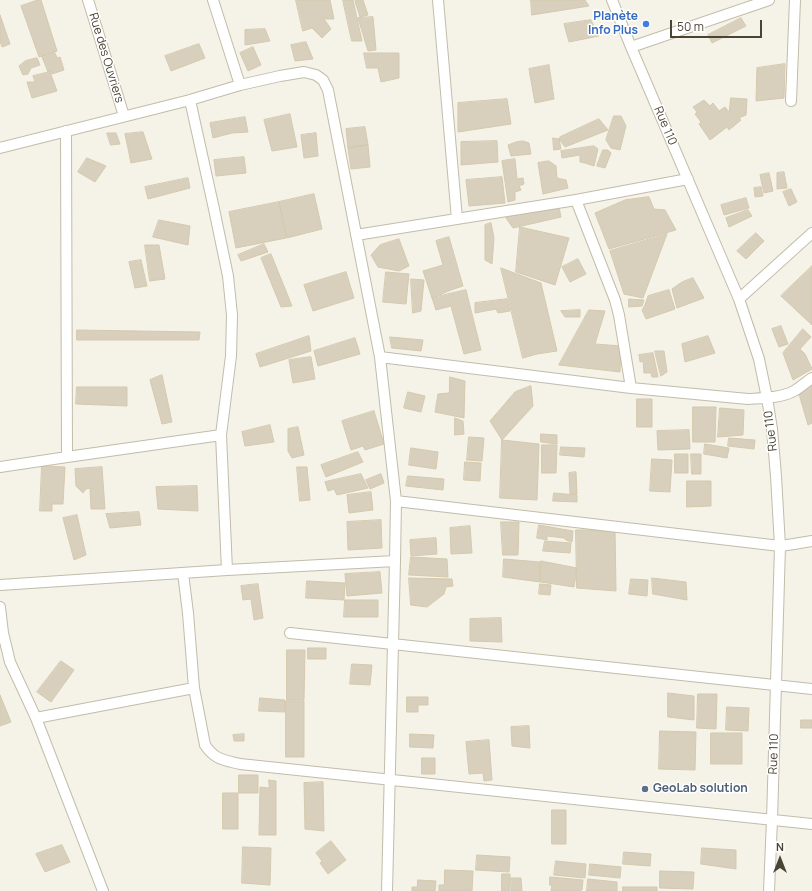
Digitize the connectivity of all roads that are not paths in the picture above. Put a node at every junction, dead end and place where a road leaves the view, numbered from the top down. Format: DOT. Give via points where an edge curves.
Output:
graph roads {
  1 [pos="88,0"];
  2 [pos="213,0"];
  3 [pos="438,0"];
  4 [pos="612,0"];
  5 [pos="769,0"];
  6 [pos="795,0"];
  7 [pos="631,47"];
  8 [pos="240,86"];
  9 [pos="190,100"];
  10 [pos="791,101"];
  11 [pos="124,116"];
  12 [pos="66,131"];
  13 [pos="0,148"];
  14 [pos="688,179"];
  15 [pos="576,200"];
  16 [pos="457,219"];
  17 [pos="812,233"];
  18 [pos="356,235"];
  19 [pos="739,299"];
  20 [pos="380,357"];
  21 [pos="812,378"];
  22 [pos="631,388"];
  23 [pos="767,398"];
  24 [pos="221,435"];
  25 [pos="67,457"];
  26 [pos="0,467"];
  27 [pos="396,501"];
  28 [pos="812,541"];
  29 [pos="780,546"];
  30 [pos="395,561"];
  31 [pos="227,570"];
  32 [pos="183,573"];
  33 [pos="0,585"];
  34 [pos="0,607"];
  35 [pos="290,633"];
  36 [pos="393,644"];
  37 [pos="776,685"];
  38 [pos="194,688"];
  39 [pos="812,689"];
  40 [pos="36,718"];
  41 [pos="390,780"];
  42 [pos="772,820"];
  43 [pos="812,824"];
  44 [pos="103,891"];
  45 [pos="387,891"];
  46 [pos="769,891"];
  1 -- 11 [label="street, Rue des Ouvriers"];
  2 -- 8 [label="street"];
  3 -- 16 [label="street"];
  4 -- 7 [label="street, Rue 110"];
  5 -- 7 [label="street"];
  6 -- 10 [label="street"];
  7 -- 14 [label="street, Rue 110"];
  8 -- 9 [label="street"];
  8 -- 18 [label="street" via="304,72 323,80 328,90"];
  9 -- 11 [label="street"];
  9 -- 24 [label="street" via="228,276 232,315 231,356"];
  11 -- 12 [label="street"];
  12 -- 13 [label="street"];
  12 -- 25 [label="street"];
  14 -- 15 [label="street"];
  14 -- 19 [label="street, Rue 110"];
  15 -- 16 [label="street"];
  15 -- 22 [label="street" via="615,300"];
  16 -- 18 [label="street"];
  17 -- 19 [label="street"];
  18 -- 20 [label="street"];
  19 -- 23 [label="street, Rue 110" via="759,359"];
  20 -- 22 [label="street"];
  20 -- 27 [label="street"];
  21 -- 23 [label="street" via="787,394"];
  22 -- 23 [label="street" via="748,399"];
  23 -- 29 [label="street, Rue 110" via="772,429"];
  24 -- 25 [label="street"];
  24 -- 31 [label="street"];
  25 -- 26 [label="street"];
  27 -- 29 [label="street"];
  27 -- 30 [label="street"];
  28 -- 29 [label="street"];
  29 -- 37 [label="street, Rue 110"];
  30 -- 31 [label="street"];
  30 -- 36 [label="street"];
  31 -- 32 [label="street"];
  32 -- 33 [label="street"];
  32 -- 38 [label="street"];
  34 -- 40 [label="street" via="10,662"];
  35 -- 36 [label="street"];
  36 -- 37 [label="street"];
  36 -- 41 [label="street"];
  37 -- 39 [label="street"];
  37 -- 42 [label="street, Rue 110"];
  38 -- 40 [label="street"];
  38 -- 41 [label="street" via="205,745 215,757 240,764"];
  40 -- 44 [label="street"];
  41 -- 42 [label="street"];
  41 -- 45 [label="street"];
  42 -- 43 [label="street"];
  42 -- 46 [label="street, Rue 110"];
}
